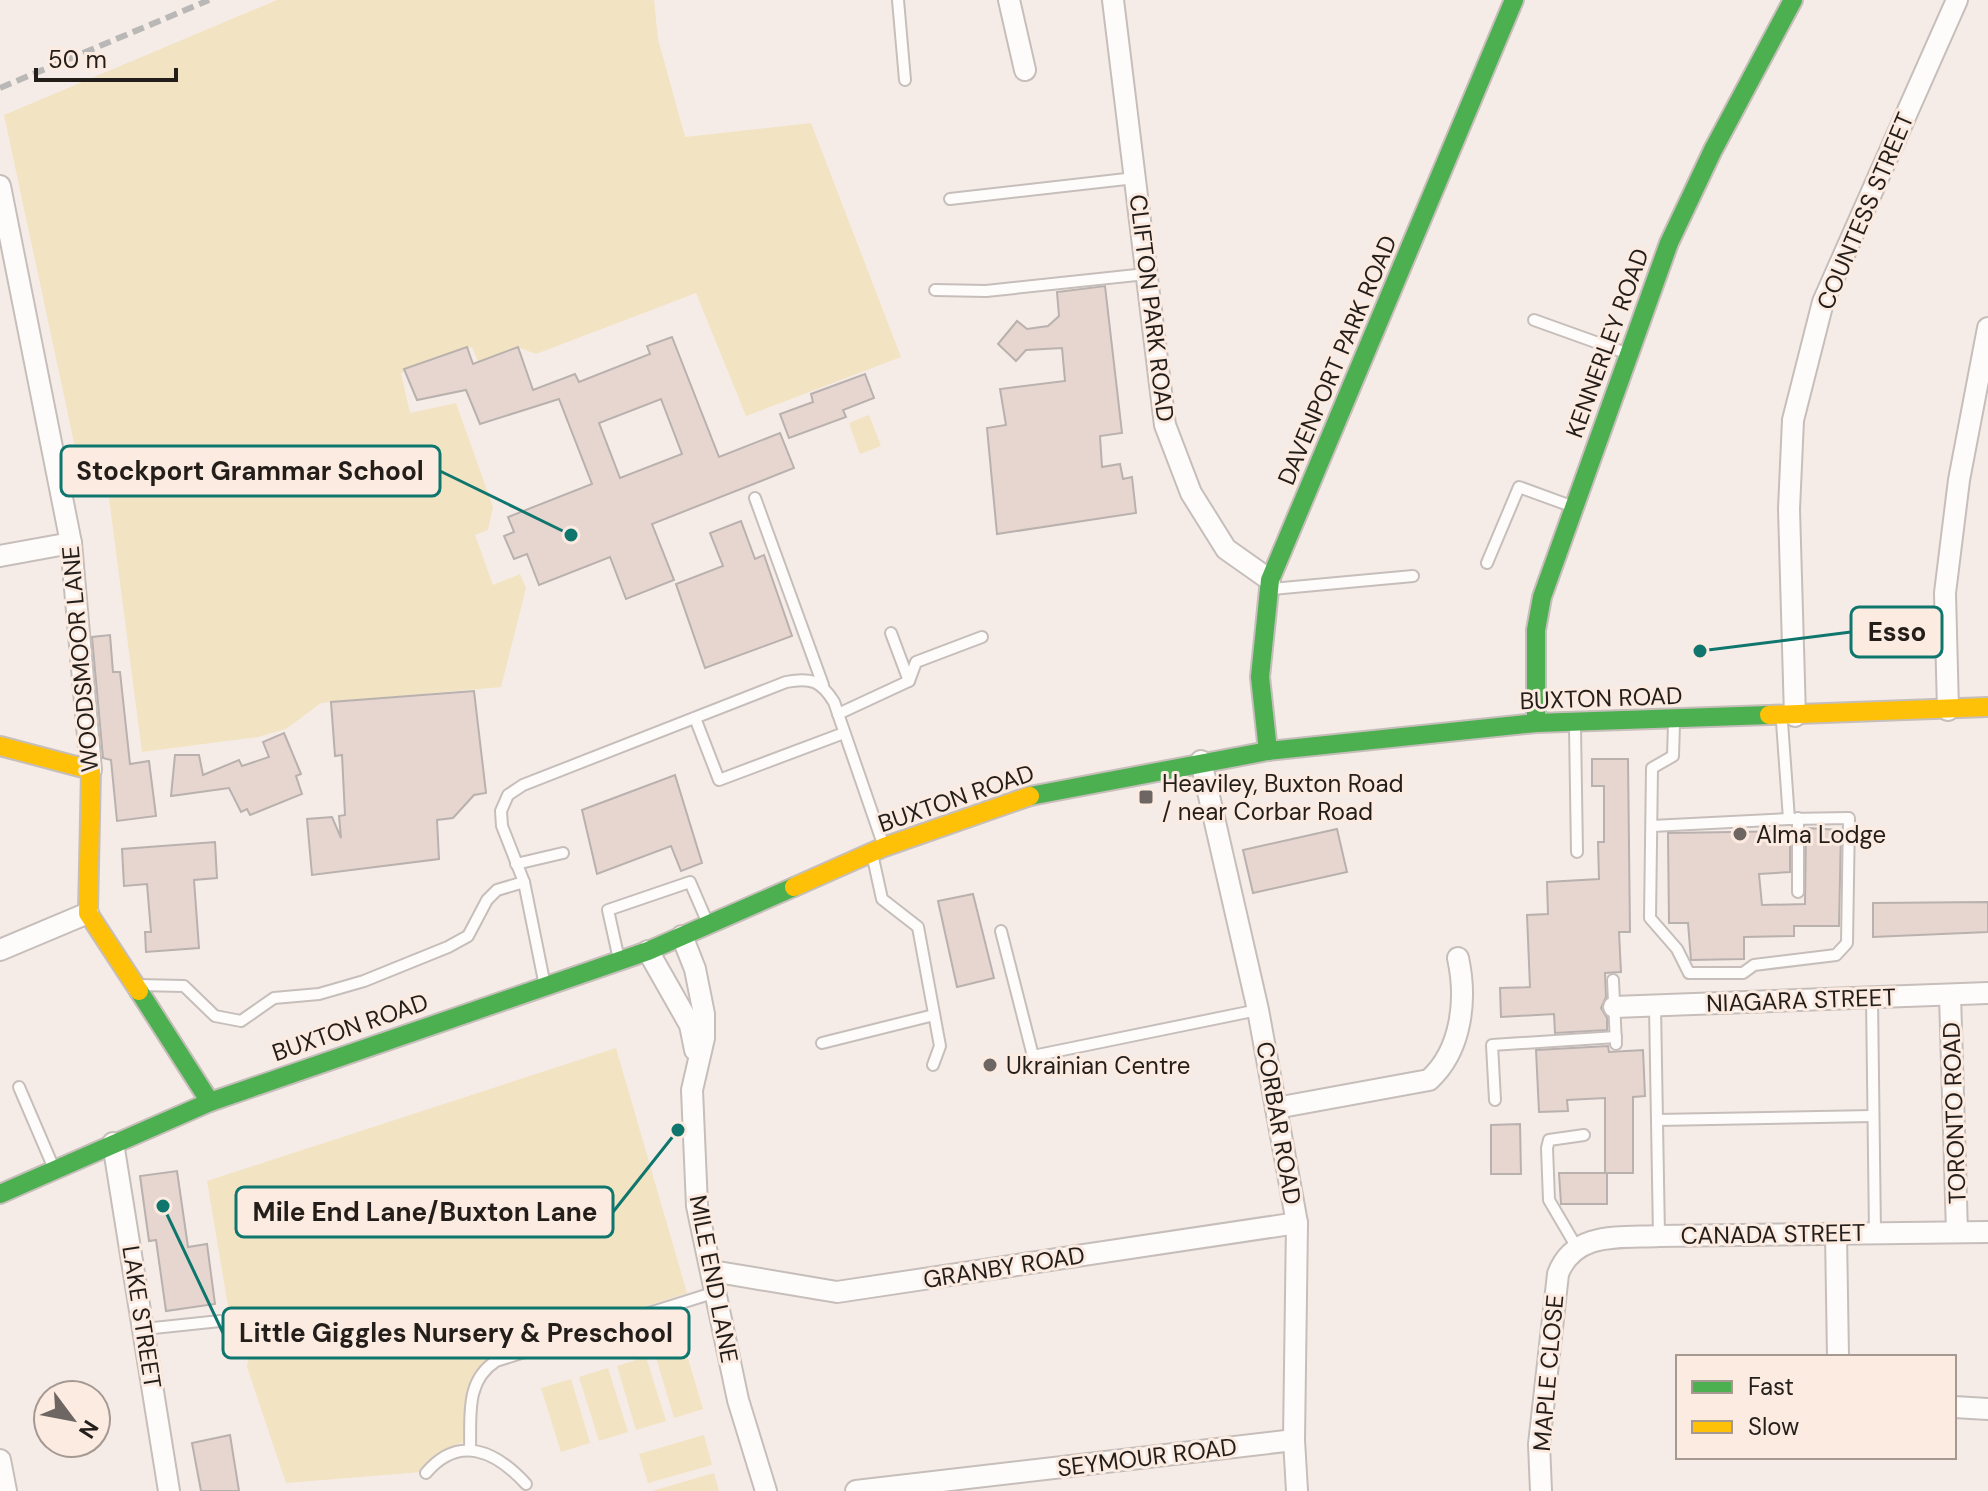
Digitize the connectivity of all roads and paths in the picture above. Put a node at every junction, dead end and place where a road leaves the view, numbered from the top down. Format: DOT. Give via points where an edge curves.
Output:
graph roads {
  1 [pos="898,0"];
  2 [pos="1009,0"];
  3 [pos="1113,0"];
  4 [pos="1514,0"];
  5 [pos="1793,0"];
  6 [pos="1957,0"];
  7 [pos="1025,70"];
  8 [pos="905,80"];
  9 [pos="1135,178"];
  10 [pos="0,186"];
  11 [pos="950,199"];
  12 [pos="3,213"];
  13 [pos="1146,274"];
  14 [pos="935,290"];
  15 [pos="1534,320"];
  16 [pos="1988,328"];
  17 [pos="1627,354"];
  18 [pos="755,498"];
  19 [pos="1573,507"];
  20 [pos="71,543"];
  21 [pos="0,556"];
  22 [pos="1487,563"];
  23 [pos="1413,576"];
  24 [pos="1270,585"];
  25 [pos="891,633"];
  26 [pos="982,637"];
  27 [pos="909,681"];
  28 [pos="823,685"];
  29 [pos="1988,707"];
  30 [pos="1948,710"];
  31 [pos="838,714"];
  32 [pos="1788,716"];
  33 [pos="695,718"];
  34 [pos="1674,719"];
  35 [pos="1574,722"];
  36 [pos="1536,723"];
  37 [pos="844,733"];
  38 [pos="0,746"];
  39 [pos="1268,751"];
  40 [pos="1201,761"];
  41 [pos="91,770"];
  42 [pos="1793,818"];
  43 [pos="1652,826"];
  44 [pos="878,849"];
  45 [pos="1577,852"];
  46 [pos="563,853"];
  47 [pos="516,864"];
  48 [pos="524,882"];
  49 [pos="1798,892"];
  50 [pos="88,913"];
  51 [pos="708,925"];
  52 [pos="1001,931"];
  53 [pos="682,936"];
  54 [pos="0,950"];
  55 [pos="648,951"];
  56 [pos="1458,958"];
  57 [pos="619,961"];
  58 [pos="1613,980"];
  59 [pos="134,985"];
  60 [pos="545,986"];
  61 [pos="1988,993"];
  62 [pos="1950,995"];
  63 [pos="1872,998"];
  64 [pos="1655,1006"];
  65 [pos="1614,1007"];
  66 [pos="1258,1010"];
  67 [pos="934,1015"];
  68 [pos="822,1043"];
  69 [pos="697,1062"];
  70 [pos="933,1065"];
  71 [pos="19,1087"];
  72 [pos="1495,1100"];
  73 [pos="210,1102"];
  74 [pos="1276,1108"];
  75 [pos="1873,1116"];
  76 [pos="1657,1120"];
  77 [pos="1584,1135"];
  78 [pos="113,1143"];
  79 [pos="55,1169"];
  80 [pos="0,1194"];
  81 [pos="1297,1223"];
  82 [pos="1957,1232"];
  83 [pos="1988,1232"];
  84 [pos="1875,1233"];
  85 [pos="1836,1234"];
  86 [pos="1659,1236"];
  87 [pos="1570,1252"];
  88 [pos="714,1282"];
  89 [pos="220,1321"];
  90 [pos="144,1329"];
  91 [pos="1838,1355"];
  92 [pos="1956,1407"];
  93 [pos="1988,1409"];
  94 [pos="1294,1440"];
  95 [pos="470,1449"];
  96 [pos="0,1460"];
  97 [pos="426,1473"];
  98 [pos="526,1484"];
  99 [pos="6,1491"];
  100 [pos="169,1491"];
  101 [pos="766,1491"];
  102 [pos="856,1491"];
  103 [pos="1297,1491"];
  104 [pos="1541,1491"];
  1 -- 8 [label="lane"];
  2 -- 7 [label="street"];
  3 -- 9 [label="street, CLIFTON PARK ROAD"];
  4 -- 24 [label="main road, DAVENPORT PARK ROAD"];
  5 -- 17 [label="main road, KENNERLEY ROAD" via="1707,162"];
  6 -- 32 [label="street, COUNTESS STREET" via="1823,302 1793,420"];
  9 -- 11 [label="lane"];
  9 -- 13 [label="street, CLIFTON PARK ROAD"];
  10 -- 12 [label="street, WOODSMOOR LANE"];
  12 -- 20 [label="street, WOODSMOOR LANE"];
  13 -- 14 [label="lane" via="986,291"];
  13 -- 24 [label="street, CLIFTON PARK ROAD" via="1165,425 1191,493 1226,549"];
  15 -- 17 [label="lane"];
  16 -- 30 [label="street" via="1959,480 1945,593"];
  17 -- 19 [label="main road, KENNERLEY ROAD"];
  18 -- 28 [label="lane"];
  19 -- 22 [label="lane" via="1519,487"];
  19 -- 36 [label="main road, KENNERLEY ROAD" via="1538,613"];
  20 -- 21 [label="street"];
  20 -- 41 [label="street, WOODSMOOR LANE"];
  23 -- 24 [label="lane"];
  24 -- 39 [label="main road, DAVENPORT PARK ROAD" via="1260,677"];
  25 -- 27 [label="lane"];
  26 -- 27 [label="lane" via="916,662"];
  27 -- 31 [label="lane"];
  28 -- 31 [label="lane"];
  28 -- 33 [label="lane" via="806,678 786,682"];
  29 -- 30 [label="main road, BUXTON ROAD"];
  30 -- 32 [label="main road, BUXTON ROAD"];
  31 -- 37 [label="lane"];
  32 -- 34 [label="main road, BUXTON ROAD"];
  32 -- 42 [label="lane"];
  33 -- 37 [label="lane" via="719,780"];
  33 -- 47 [label="lane" via="508,795 502,826"];
  34 -- 35 [label="main road, BUXTON ROAD"];
  34 -- 43 [label="lane" via="1673,756 1652,768"];
  35 -- 36 [label="main road, BUXTON ROAD"];
  35 -- 45 [label="lane"];
  36 -- 39 [label="main road, BUXTON ROAD"];
  37 -- 44 [label="lane"];
  38 -- 41 [label="main road"];
  39 -- 40 [label="main road, BUXTON ROAD"];
  40 -- 44 [label="main road, BUXTON ROAD" via="1034,795"];
  40 -- 66 [label="street, CORBAR ROAD"];
  41 -- 50 [label="main road, WOODSMOOR LANE"];
  42 -- 43 [label="lane"];
  42 -- 43 [label="lane" via="1849,818 1847,943 1836,955 1754,965 1743,973 1689,973 1677,949 1650,918"];
  42 -- 49 [label="lane"];
  44 -- 51 [label="main road, BUXTON ROAD"];
  44 -- 67 [label="lane" via="882,899 918,927"];
  46 -- 47 [label="lane"];
  47 -- 48 [label="lane"];
  48 -- 59 [label="lane" via="497,890 468,936 448,947 364,981 319,994 274,998 241,1021 215,1016 184,986"];
  48 -- 60 [label="lane"];
  50 -- 54 [label="street"];
  50 -- 59 [label="main road"];
  51 -- 53 [label="main road, BUXTON ROAD"];
  51 -- 57 [label="lane" via="690,882 608,910"];
  52 -- 66 [label="lane" via="1033,1056"];
  53 -- 55 [label="main road, BUXTON ROAD"];
  53 -- 69 [label="street, MILE END LANE" via="704,1014"];
  55 -- 57 [label="main road, BUXTON ROAD"];
  55 -- 69 [label="street, MILE END LANE" via="690,1025"];
  56 -- 74 [label="street" via="1465,990 1460,1020 1442,1067 1429,1080"];
  57 -- 60 [label="main road, BUXTON ROAD"];
  58 -- 65 [label="lane"];
  59 -- 73 [label="main road"];
  60 -- 73 [label="main road, BUXTON ROAD"];
  61 -- 62 [label="street, NIAGARA STREET"];
  62 -- 63 [label="street, NIAGARA STREET"];
  62 -- 82 [label="street, TORONTO ROAD"];
  63 -- 64 [label="street, NIAGARA STREET"];
  63 -- 75 [label="lane"];
  64 -- 65 [label="street, NIAGARA STREET"];
  64 -- 76 [label="lane"];
  65 -- 72 [label="lane" via="1616,1040 1492,1045"];
  66 -- 74 [label="street, CORBAR ROAD"];
  67 -- 68 [label="lane"];
  67 -- 70 [label="lane" via="940,1046"];
  69 -- 88 [label="street, MILE END LANE" via="692,1090 697,1206"];
  71 -- 79 [label="lane"];
  73 -- 78 [label="main road, BUXTON ROAD"];
  74 -- 81 [label="street, CORBAR ROAD"];
  75 -- 76 [label="lane"];
  75 -- 84 [label="lane"];
  76 -- 86 [label="lane"];
  77 -- 87 [label="lane" via="1549,1140 1547,1148 1549,1200"];
  78 -- 79 [label="main road, BUXTON ROAD"];
  78 -- 90 [label="street, LAKE STREET"];
  79 -- 80 [label="main road, BUXTON ROAD"];
  81 -- 88 [label="street, GRANBY ROAD" via="837,1292"];
  81 -- 94 [label="street, CORBAR ROAD"];
  82 -- 83 [label="street, CANADA STREET"];
  82 -- 84 [label="street, CANADA STREET"];
  84 -- 85 [label="street, CANADA STREET"];
  85 -- 86 [label="street, CANADA STREET"];
  85 -- 91 [label="street"];
  86 -- 87 [label="street, CANADA STREET" via="1608,1238"];
  87 -- 104 [label="street, MAPLE CLOSE" via="1558,1274 1541,1418"];
  88 -- 95 [label="lane" via="496,1361 472,1390"];
  88 -- 101 [label="street, MILE END LANE" via="738,1400"];
  89 -- 90 [label="lane"];
  90 -- 100 [label="street, LAKE STREET"];
  92 -- 93 [label="street"];
  94 -- 102 [label="street, SEYMOUR ROAD"];
  94 -- 103 [label="street, CORBAR ROAD"];
  95 -- 97 [label="lane" via="445,1455"];
  95 -- 98 [label="lane" via="495,1459"];
  96 -- 99 [label="street"];
}
